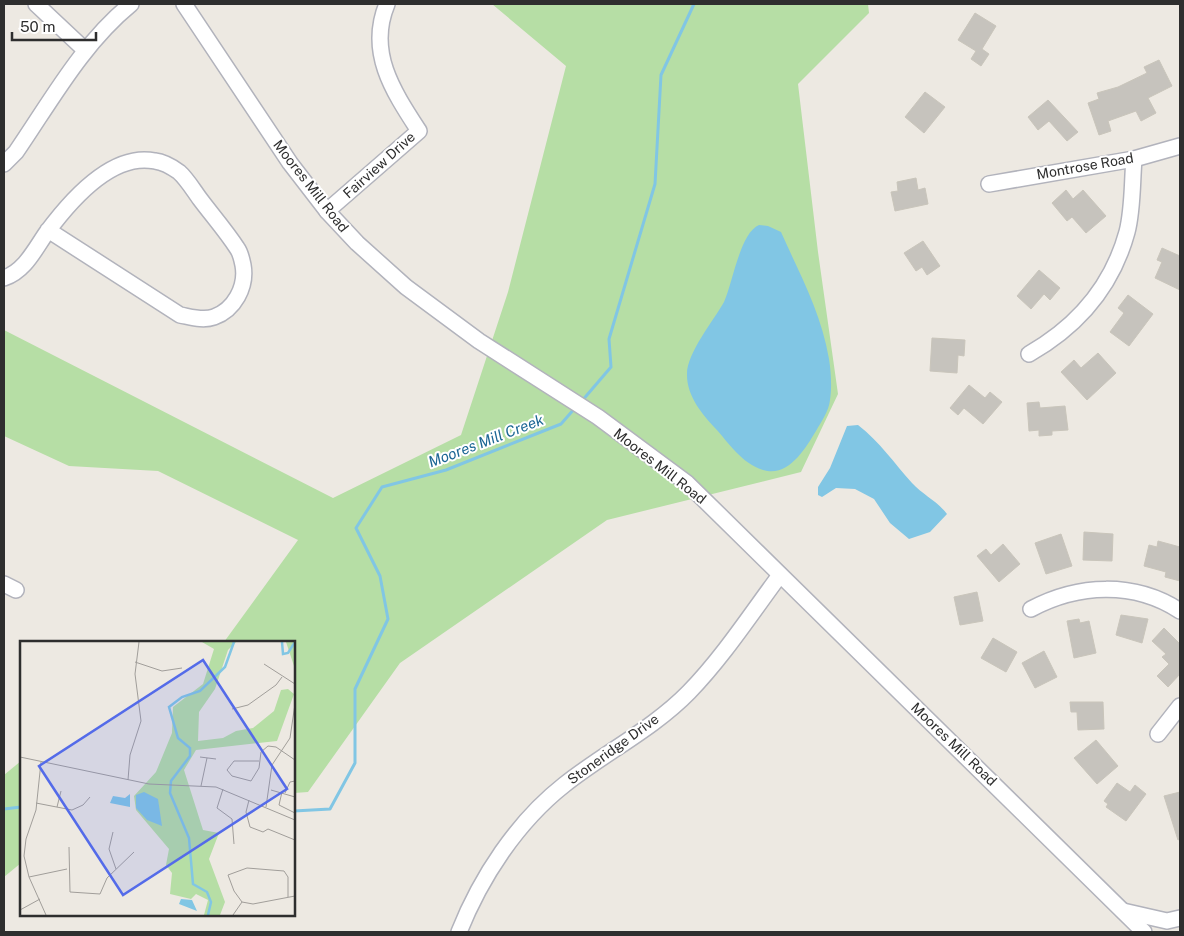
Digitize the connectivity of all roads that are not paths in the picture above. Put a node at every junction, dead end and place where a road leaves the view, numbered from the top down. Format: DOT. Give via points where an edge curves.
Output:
graph roads {
  1 [pos="36,4"];
  2 [pos="131,4"];
  3 [pos="184,4"];
  4 [pos="387,4"];
  5 [pos="85,50"];
  6 [pos="1180,146"];
  7 [pos="1134,159"];
  8 [pos="4,164"];
  9 [pos="989,184"];
  10 [pos="327,211"];
  11 [pos="48,230"];
  12 [pos="4,278"];
  13 [pos="1029,354"];
  14 [pos="780,575"];
  15 [pos="1031,609"];
  16 [pos="1180,611"];
  17 [pos="1180,706"];
  18 [pos="1158,734"];
  19 [pos="1122,911"];
  20 [pos="1180,918"];
  21 [pos="459,932"];
  22 [pos="1144,932"];
  1 -- 5 [label="street"];
  2 -- 5 [label="street" via="101,30"];
  3 -- 10 [label="street, Moores Mill Road" via="290,163"];
  4 -- 10 [label="street, Fairview Drive" via="380,26 382,61 389,84 419,131"];
  5 -- 8 [label="street" via="16,152"];
  6 -- 7 [label="street, Montrose Road"];
  7 -- 9 [label="street, Montrose Road"];
  7 -- 13 [label="street" via="1127,232 1110,274 1074,323"];
  10 -- 14 [label="street, Moores Mill Road" via="406,287 479,341 598,418 687,483"];
  11 -- 11 [label="street" via="75,197 119,164 138,160 167,164 180,173 238,249 243,266 240,294 228,309 213,317 180,316"];
  11 -- 12 [label="street" via="24,264"];
  14 -- 19 [label="street, Moores Mill Road"];
  14 -- 21 [label="street, Stoneridge Drive" via="689,692 563,786 525,824 488,872"];
  15 -- 16 [label="street" via="1068,594 1104,589 1150,596"];
  17 -- 18 [label="street"];
  19 -- 20 [label="street" via="1167,920"];
  19 -- 22 [label="street, Moores Mill Road"];
}
